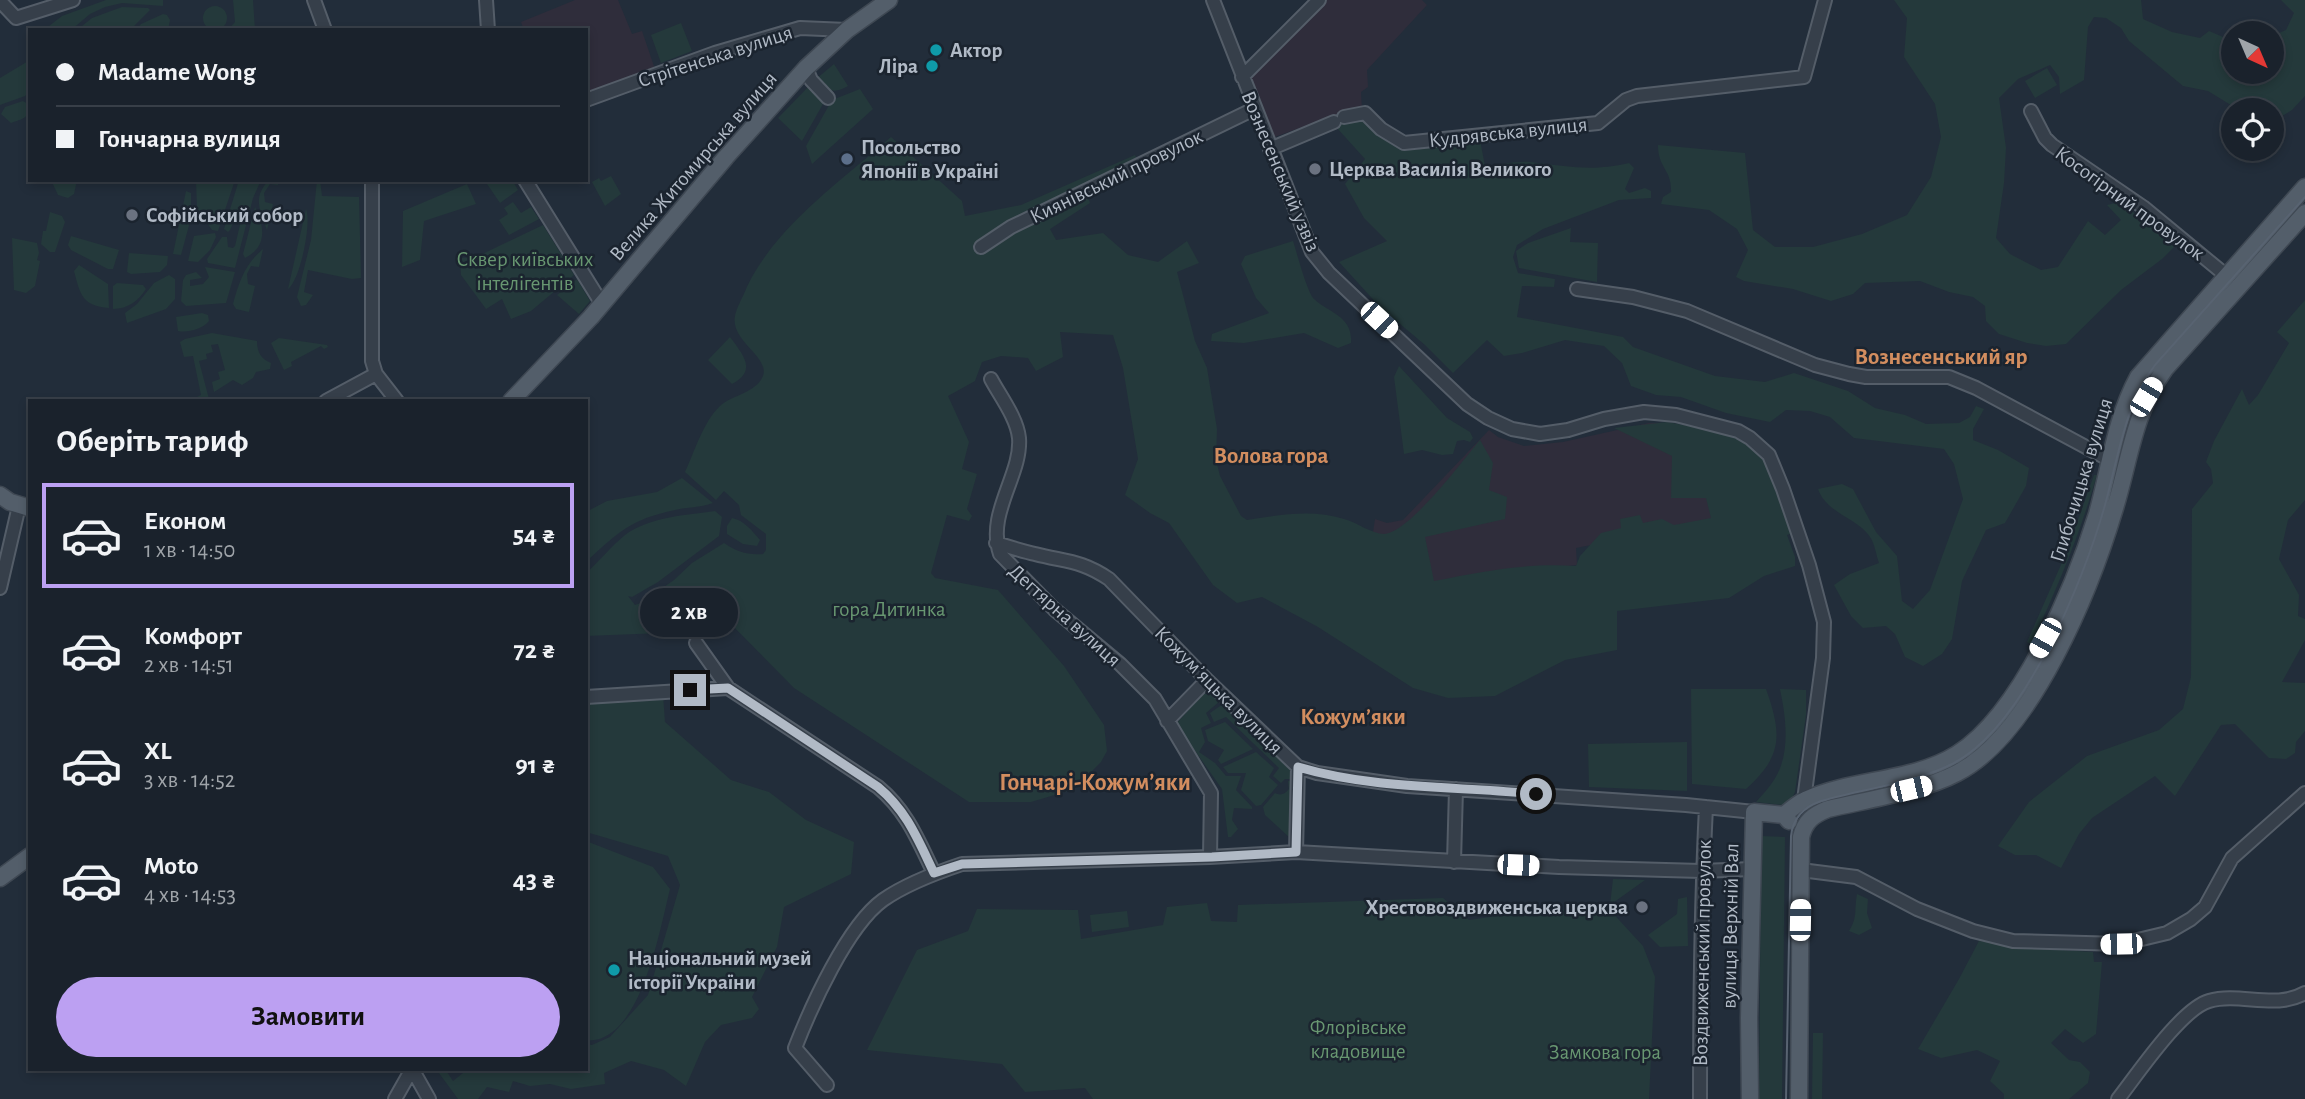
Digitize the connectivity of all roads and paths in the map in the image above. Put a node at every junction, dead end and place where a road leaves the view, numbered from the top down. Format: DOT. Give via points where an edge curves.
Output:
graph roads {
  1 [pos="73,0"];
  2 [pos="314,0"];
  3 [pos="486,0"];
  4 [pos="890,0"];
  5 [pos="1213,0"];
  6 [pos="1319,0"];
  7 [pos="1825,0"];
  8 [pos="0,1"];
  9 [pos="324,28"];
  10 [pos="488,28"];
  11 [pos="847,30"];
  12 [pos="806,68"];
  13 [pos="1242,77"];
  14 [pos="828,98"];
  15 [pos="588,99"];
  16 [pos="1254,109"];
  17 [pos="2031,111"];
  18 [pos="1270,149"];
  19 [pos="372,182"];
  20 [pos="526,182"];
  21 [pos="2305,187"];
  22 [pos="2305,213"];
  23 [pos="981,247"];
  24 [pos="2233,281"];
  25 [pos="1577,289"];
  26 [pos="602,304"];
  27 [pos="376,374"];
  28 [pos="991,379"];
  29 [pos="330,399"];
  30 [pos="395,399"];
  31 [pos="513,399"];
  32 [pos="2110,460"];
  33 [pos="0,495"];
  34 [pos="24,507"];
  35 [pos="996,544"];
  36 [pos="0,588"];
  37 [pos="696,643"];
  38 [pos="1207,680"];
  39 [pos="728,688"];
  40 [pos="588,697"];
  41 [pos="1167,720"];
  42 [pos="1298,767"];
  43 [pos="1456,789"];
  44 [pos="2305,794"];
  45 [pos="1804,800"];
  46 [pos="1706,807"];
  47 [pos="1754,812"];
  48 [pos="1784,815"];
  49 [pos="1801,837"];
  50 [pos="1296,852"];
  51 [pos="28,857"];
  52 [pos="1210,857"];
  53 [pos="1454,862"];
  54 [pos="1752,869"];
  55 [pos="1701,870"];
  56 [pos="1801,870"];
  57 [pos="934,873"];
  58 [pos="0,878"];
  59 [pos="2304,994"];
  60 [pos="411,1071"];
  61 [pos="413,1071"];
  62 [pos="827,1085"];
  63 [pos="394,1099"];
  64 [pos="429,1099"];
  65 [pos="1700,1099"];
  66 [pos="1750,1099"];
  67 [pos="1798,1099"];
  68 [pos="2118,1099"];
  1 -- 8 [label="street" via="16,18"];
  2 -- 9 [label="street"];
  3 -- 10 [label="street"];
  4 -- 11 [label="main road, Велика Житомирська вулиця"];
  5 -- 13 [label="street, Вознесенський узвіз"];
  6 -- 13 [label="street"];
  7 -- 18 [label="street, Кудрявська вулиця" via="1804,77 1637,96 1598,123 1404,143 1365,113 1339,119"];
  11 -- 12 [label="main road, Велика Житомирська вулиця"];
  11 -- 15 [label="street, Стрітенська вулиця" via="800,28"];
  12 -- 14 [label="street"];
  12 -- 26 [label="main road, Велика Житомирська вулиця"];
  13 -- 16 [label="street, Вознесенський узвіз"];
  16 -- 18 [label="street, Вознесенський узвіз"];
  16 -- 23 [label="street, Киянівський провулок" via="1140,162"];
  17 -- 24 [label="street, Косогірний провулок" via="2052,145 2143,207"];
  18 -- 45 [label="street, Вознесенський узвіз" via="1312,252 1477,412 1512,429 1551,434 1644,412 1676,415 1738,431 1769,455 1809,565 1824,622"];
  19 -- 27 [label="street" via="370,338"];
  20 -- 26 [label="street"];
  21 -- 24 [label="main road, Глибочицька вулиця"];
  22 -- 24 [label="main road, Глибочицька вулиця"];
  24 -- 32 [label="main road, Глибочицька вулиця" via="2138,377"];
  24 -- 49 [label="main road, Глибочицька вулиця" via="2146,397 2093,572 2055,654 2009,730 1956,774 1816,814"];
  25 -- 32 [label="street" via="1687,311 1815,365 1849,374 1956,379"];
  26 -- 31 [label="main road, Велика Житомирська вулиця"];
  27 -- 29 [label="street"];
  27 -- 30 [label="street"];
  28 -- 35 [label="street, Дегтярна вулиця" via="1019,435 1018,454 998,517"];
  32 -- 45 [label="main road, Глибочицька вулиця" via="2096,514 2059,609 2020,683 1990,726 1972,744 1938,764"];
  33 -- 34 [label="main road"];
  34 -- 36 [label="street"];
  35 -- 38 [label="street, Кожумʼяцька вулиця" via="1093,568 1110,579"];
  35 -- 41 [label="street, Дегтярна вулиця" via="1004,561 1120,664 1155,699"];
  37 -- 39 [label="street"];
  38 -- 41 [label="street"];
  38 -- 42 [label="street, Кожумʼяцька вулиця"];
  39 -- 40 [label="street"];
  39 -- 57 [label="street" via="894,800"];
  41 -- 52 [label="street, Дегтярна вулиця" via="1210,793"];
  42 -- 43 [label="street, Кожумʼяцька вулиця" via="1407,786"];
  42 -- 50 [label="street"];
  43 -- 46 [label="street, Кожумʼяцька вулиця"];
  43 -- 53 [label="street"];
  44 -- 56 [label="street" via="2232,858 2204,906 2191,919 2167,933 2121,944 2013,942 1917,909 1856,877"];
  45 -- 48 [label="main road, Глибочицька вулиця"];
  46 -- 47 [label="street, Кожумʼяцька вулиця"];
  46 -- 55 [label="street, Воздвиженський провулок"];
  47 -- 48 [label="main road"];
  47 -- 54 [label="main road, вулиця Верхній Вал"];
  48 -- 49 [label="main road"];
  49 -- 56 [label="main road"];
  50 -- 52 [label="street"];
  50 -- 53 [label="street"];
  51 -- 58 [label="main road"];
  52 -- 57 [label="street" via="962,864"];
  53 -- 55 [label="street"];
  54 -- 55 [label="street"];
  54 -- 66 [label="main road, вулиця Верхній Вал"];
  55 -- 65 [label="street, Воздвиженський провулок"];
  56 -- 67 [label="main road"];
  57 -- 62 [label="street" via="882,901 866,918 806,1020 794,1048"];
  59 -- 68 [label="street" via="2283,1000 2210,1000 2199,1005"];
  60 -- 63 [label="street"];
  61 -- 64 [label="street"];
}
